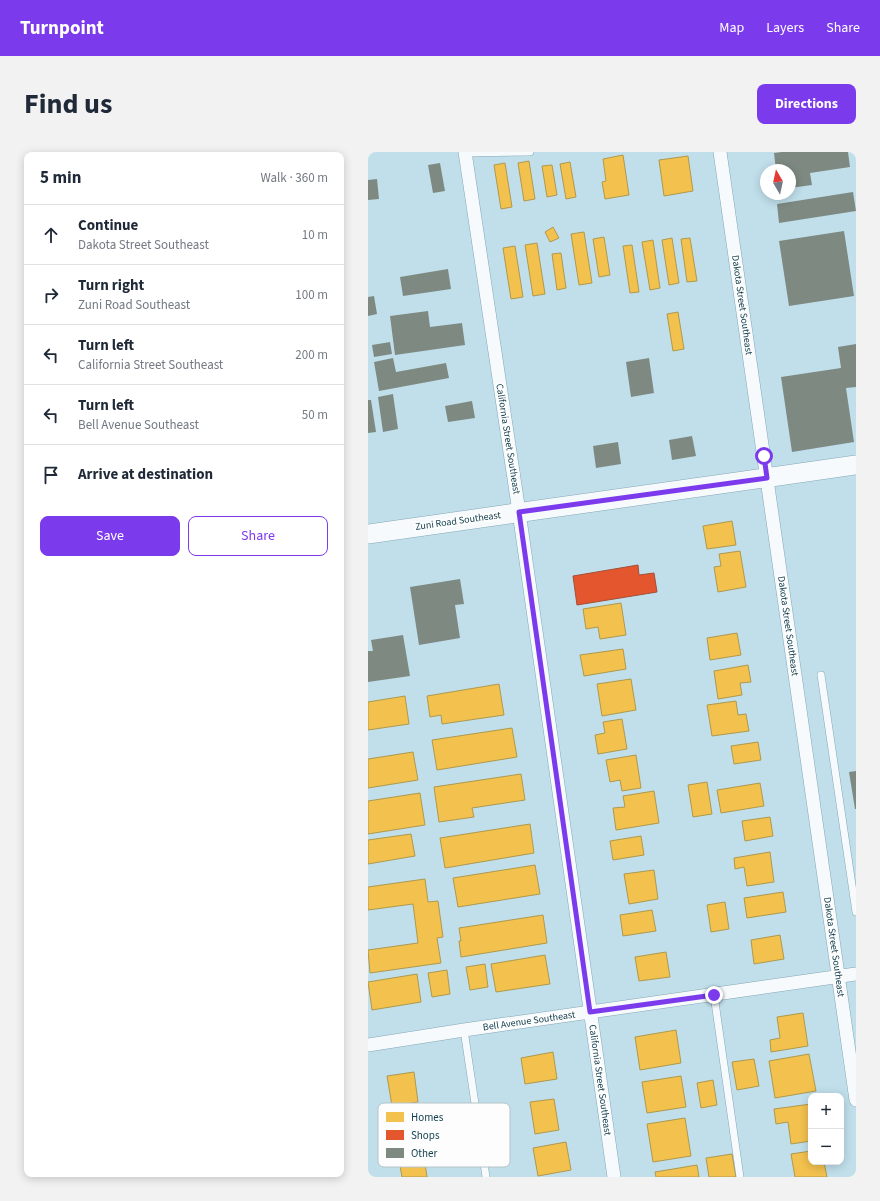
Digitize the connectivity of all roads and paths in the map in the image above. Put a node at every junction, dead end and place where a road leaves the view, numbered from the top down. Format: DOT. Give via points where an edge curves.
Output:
graph roads {
  1 [pos="530,152"];
  2 [pos="720,152"];
  3 [pos="465,153"];
  4 [pos="856,465"];
  5 [pos="767,478"];
  6 [pos="519,512"];
  7 [pos="368,534"];
  8 [pos="821,675"];
  9 [pos="856,912"];
  10 [pos="856,974"];
  11 [pos="838,977"];
  12 [pos="714,995"];
  13 [pos="590,1012"];
  14 [pos="464,1030"];
  15 [pos="368,1045"];
  16 [pos="856,1100"];
  17 [pos="475,1103"];
  18 [pos="485,1167"];
  19 [pos="486,1177"];
  20 [pos="614,1177"];
  21 [pos="740,1177"];
  1 -- 3 [label="lane"];
  2 -- 5 [label="street, Dakota Street Southeast"];
  3 -- 6 [label="street, California Street Southeast"];
  4 -- 5 [label="street, Zuni Road Southeast"];
  5 -- 6 [label="street, Zuni Road Southeast"];
  5 -- 11 [label="street, Dakota Street Southeast"];
  6 -- 7 [label="street, Zuni Road Southeast"];
  6 -- 13 [label="street, California Street Southeast"];
  8 -- 9 [label="lane"];
  10 -- 11 [label="street, Bell Avenue Southeast"];
  11 -- 12 [label="street, Bell Avenue Southeast"];
  11 -- 16 [label="street, Dakota Street Southeast"];
  12 -- 13 [label="street, Bell Avenue Southeast"];
  12 -- 21 [label="lane"];
  13 -- 14 [label="street, Bell Avenue Southeast"];
  13 -- 20 [label="street, California Street Southeast"];
  14 -- 15 [label="street, Bell Avenue Southeast"];
  14 -- 17 [label="lane"];
  18 -- 19 [label="lane"];
}
